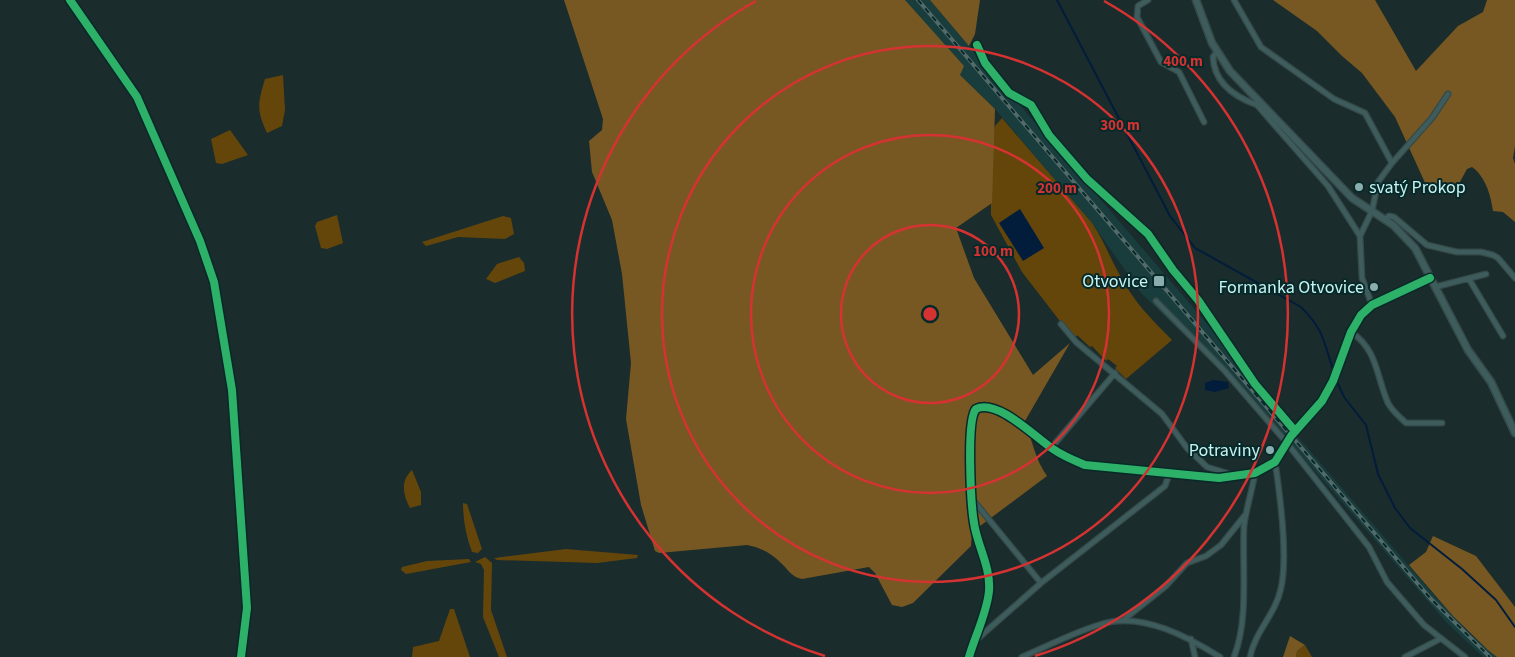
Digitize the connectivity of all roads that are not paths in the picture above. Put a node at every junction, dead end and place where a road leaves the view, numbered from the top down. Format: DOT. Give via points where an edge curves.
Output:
graph roads {
  1 [pos="70,0"];
  2 [pos="1148,0"];
  3 [pos="1196,0"];
  4 [pos="1234,0"];
  5 [pos="977,46"];
  6 [pos="1217,52"];
  7 [pos="1448,94"];
  8 [pos="1258,102"];
  9 [pos="1204,122"];
  10 [pos="1392,163"];
  11 [pos="1372,211"];
  12 [pos="1386,219"];
  13 [pos="1360,236"];
  14 [pos="1486,274"];
  15 [pos="1430,278"];
  16 [pos="1515,278"];
  17 [pos="1469,279"];
  18 [pos="1435,287"];
  19 [pos="1156,301"];
  20 [pos="1372,305"];
  21 [pos="1062,324"];
  22 [pos="1351,332"];
  23 [pos="1503,336"];
  24 [pos="1115,374"];
  25 [pos="1442,423"];
  26 [pos="1295,431"];
  27 [pos="1515,433"];
  28 [pos="1287,443"];
  29 [pos="1051,448"];
  30 [pos="1275,462"];
  31 [pos="1170,472"];
  32 [pos="1255,473"];
  33 [pos="1234,476"];
  34 [pos="973,500"];
  35 [pos="1247,513"];
  36 [pos="1042,583"];
  37 [pos="1122,621"];
  38 [pos="1440,639"];
  39 [pos="1192,640"];
  40 [pos="974,642"];
  41 [pos="241,657"];
  42 [pos="968,657"];
  43 [pos="1022,657"];
  44 [pos="1195,657"];
  45 [pos="1220,657"];
  46 [pos="1234,657"];
  47 [pos="1250,657"];
  48 [pos="1405,657"];
  49 [pos="1465,657"];
  1 -- 41 [label="street" via="137,97 200,241 214,282 232,390 247,608"];
  2 -- 9 [label="street" via="1138,6 1137,17 1161,62 1179,72"];
  3 -- 6 [label="main road"];
  4 -- 10 [label="street" via="1261,47 1334,99 1365,114"];
  5 -- 26 [label="street" via="985,63 1009,93 1031,105 1049,135 1087,178 1148,234 1204,308 1248,375"];
  6 -- 8 [label="main road"];
  6 -- 8 [label="street" via="1213,63 1222,81 1241,99"];
  7 -- 10 [label="street" via="1432,118"];
  8 -- 11 [label="main road" via="1347,193"];
  8 -- 13 [label="street" via="1328,186"];
  10 -- 11 [label="street" via="1378,182"];
  11 -- 12 [label="main road"];
  11 -- 13 [label="street"];
  12 -- 15 [label="main road" via="1415,248"];
  12 -- 16 [label="street" via="1394,217 1427,245 1493,255"];
  13 -- 20 [label="street" via="1362,278"];
  14 -- 17 [label="street"];
  15 -- 18 [label="main road"];
  15 -- 20 [label="street"];
  17 -- 18 [label="street"];
  17 -- 23 [label="street"];
  18 -- 27 [label="main road" via="1468,350 1491,382"];
  19 -- 28 [label="street" via="1224,370"];
  20 -- 22 [label="street" via="1361,315"];
  21 -- 24 [label="street" via="1076,342"];
  22 -- 25 [label="street" via="1369,348 1388,404 1401,418 1406,423"];
  22 -- 26 [label="street" via="1322,401"];
  24 -- 29 [label="street"];
  24 -- 33 [label="street" via="1162,414 1187,448 1207,467"];
  26 -- 28 [label="street"];
  28 -- 30 [label="street"];
  28 -- 38 [label="street" via="1369,547 1387,582"];
  29 -- 31 [label="street" via="1085,465"];
  29 -- 34 [label="street" via="1000,411 986,406 976,409 971,416 970,432"];
  30 -- 32 [label="street"];
  30 -- 47 [label="street" via="1283,555 1282,587 1275,608 1257,635"];
  31 -- 33 [label="street" via="1219,478"];
  31 -- 36 [label="street" via="1165,486"];
  32 -- 33 [label="street"];
  32 -- 35 [label="street"];
  34 -- 36 [label="street"];
  34 -- 40 [label="street" via="974,524 989,590"];
  35 -- 37 [label="street" via="1221,545 1206,556 1187,563 1166,586"];
  35 -- 46 [label="street" via="1244,524 1244,592"];
  36 -- 40 [label="street"];
  37 -- 39 [label="street" via="1152,625"];
  37 -- 43 [label="street" via="1064,637"];
  38 -- 48 [label="street"];
  38 -- 49 [label="street"];
  39 -- 44 [label="street"];
  39 -- 45 [label="street"];
  40 -- 42 [label="street"];
}
